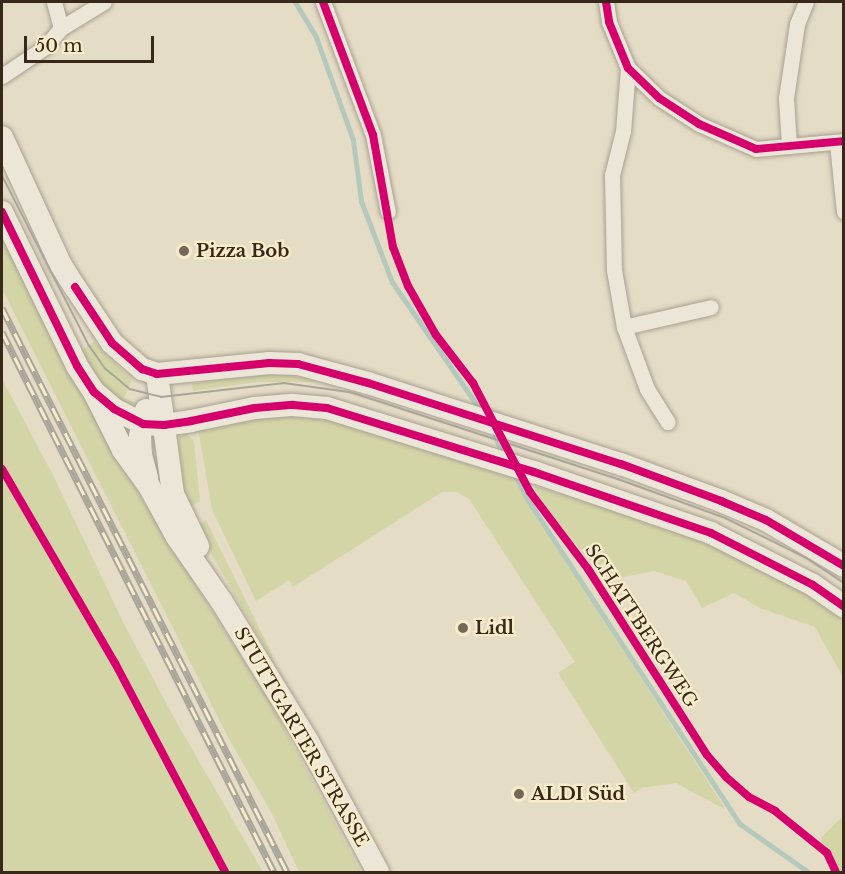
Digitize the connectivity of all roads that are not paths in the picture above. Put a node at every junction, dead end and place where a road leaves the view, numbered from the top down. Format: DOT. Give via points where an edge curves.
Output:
graph roads {
  1 [pos="54,2"];
  2 [pos="104,2"];
  3 [pos="323,2"];
  4 [pos="606,2"];
  5 [pos="806,2"];
  6 [pos="61,28"];
  7 [pos="628,68"];
  8 [pos="2,76"];
  9 [pos="2,137"];
  10 [pos="840,142"];
  11 [pos="789,146"];
  12 [pos="2,212"];
  13 [pos="388,212"];
  14 [pos="843,212"];
  15 [pos="711,307"];
  16 [pos="624,327"];
  17 [pos="157,374"];
  18 [pos="93,392"];
  19 [pos="668,422"];
  20 [pos="154,424"];
  21 [pos="149,486"];
  22 [pos="843,566"];
  23 [pos="222,602"];
  24 [pos="843,607"];
  25 [pos="378,873"];
  1 -- 6 [label="street"];
  2 -- 6 [label="street"];
  3 -- 13 [label="street" via="373,135"];
  4 -- 7 [label="street" via="609,22"];
  5 -- 11 [label="street" via="797,24 786,98"];
  6 -- 8 [label="street" via="45,47"];
  7 -- 11 [label="street" via="659,98 724,137 756,149"];
  7 -- 16 [label="street" via="623,131 612,175 614,270"];
  9 -- 17 [label="main road" via="61,265 99,326 142,369"];
  10 -- 11 [label="street"];
  10 -- 14 [label="street"];
  12 -- 18 [label="main road, STUTTGARTER STRASSE" via="76,366"];
  15 -- 16 [label="street"];
  16 -- 19 [label="street" via="647,389"];
  17 -- 20 [label="main road, STUTTGARTER STRASSE"];
  17 -- 22 [label="main road" via="269,363 298,364 621,464 721,501 766,520"];
  18 -- 20 [label="main road, STUTTGARTER STRASSE" via="114,409"];
  18 -- 21 [label="main road, STUTTGARTER STRASSE" via="123,450"];
  20 -- 21 [label="main road, STUTTGARTER STRASSE" via="141,455"];
  20 -- 23 [label="main road, STUTTGARTER STRASSE" via="173,494"];
  20 -- 24 [label="main road" via="255,408 327,408 534,472 711,533 813,585"];
  21 -- 23 [label="main road, STUTTGARTER STRASSE" via="177,537"];
  23 -- 25 [label="main road, STUTTGARTER STRASSE" via="308,742"];
}
